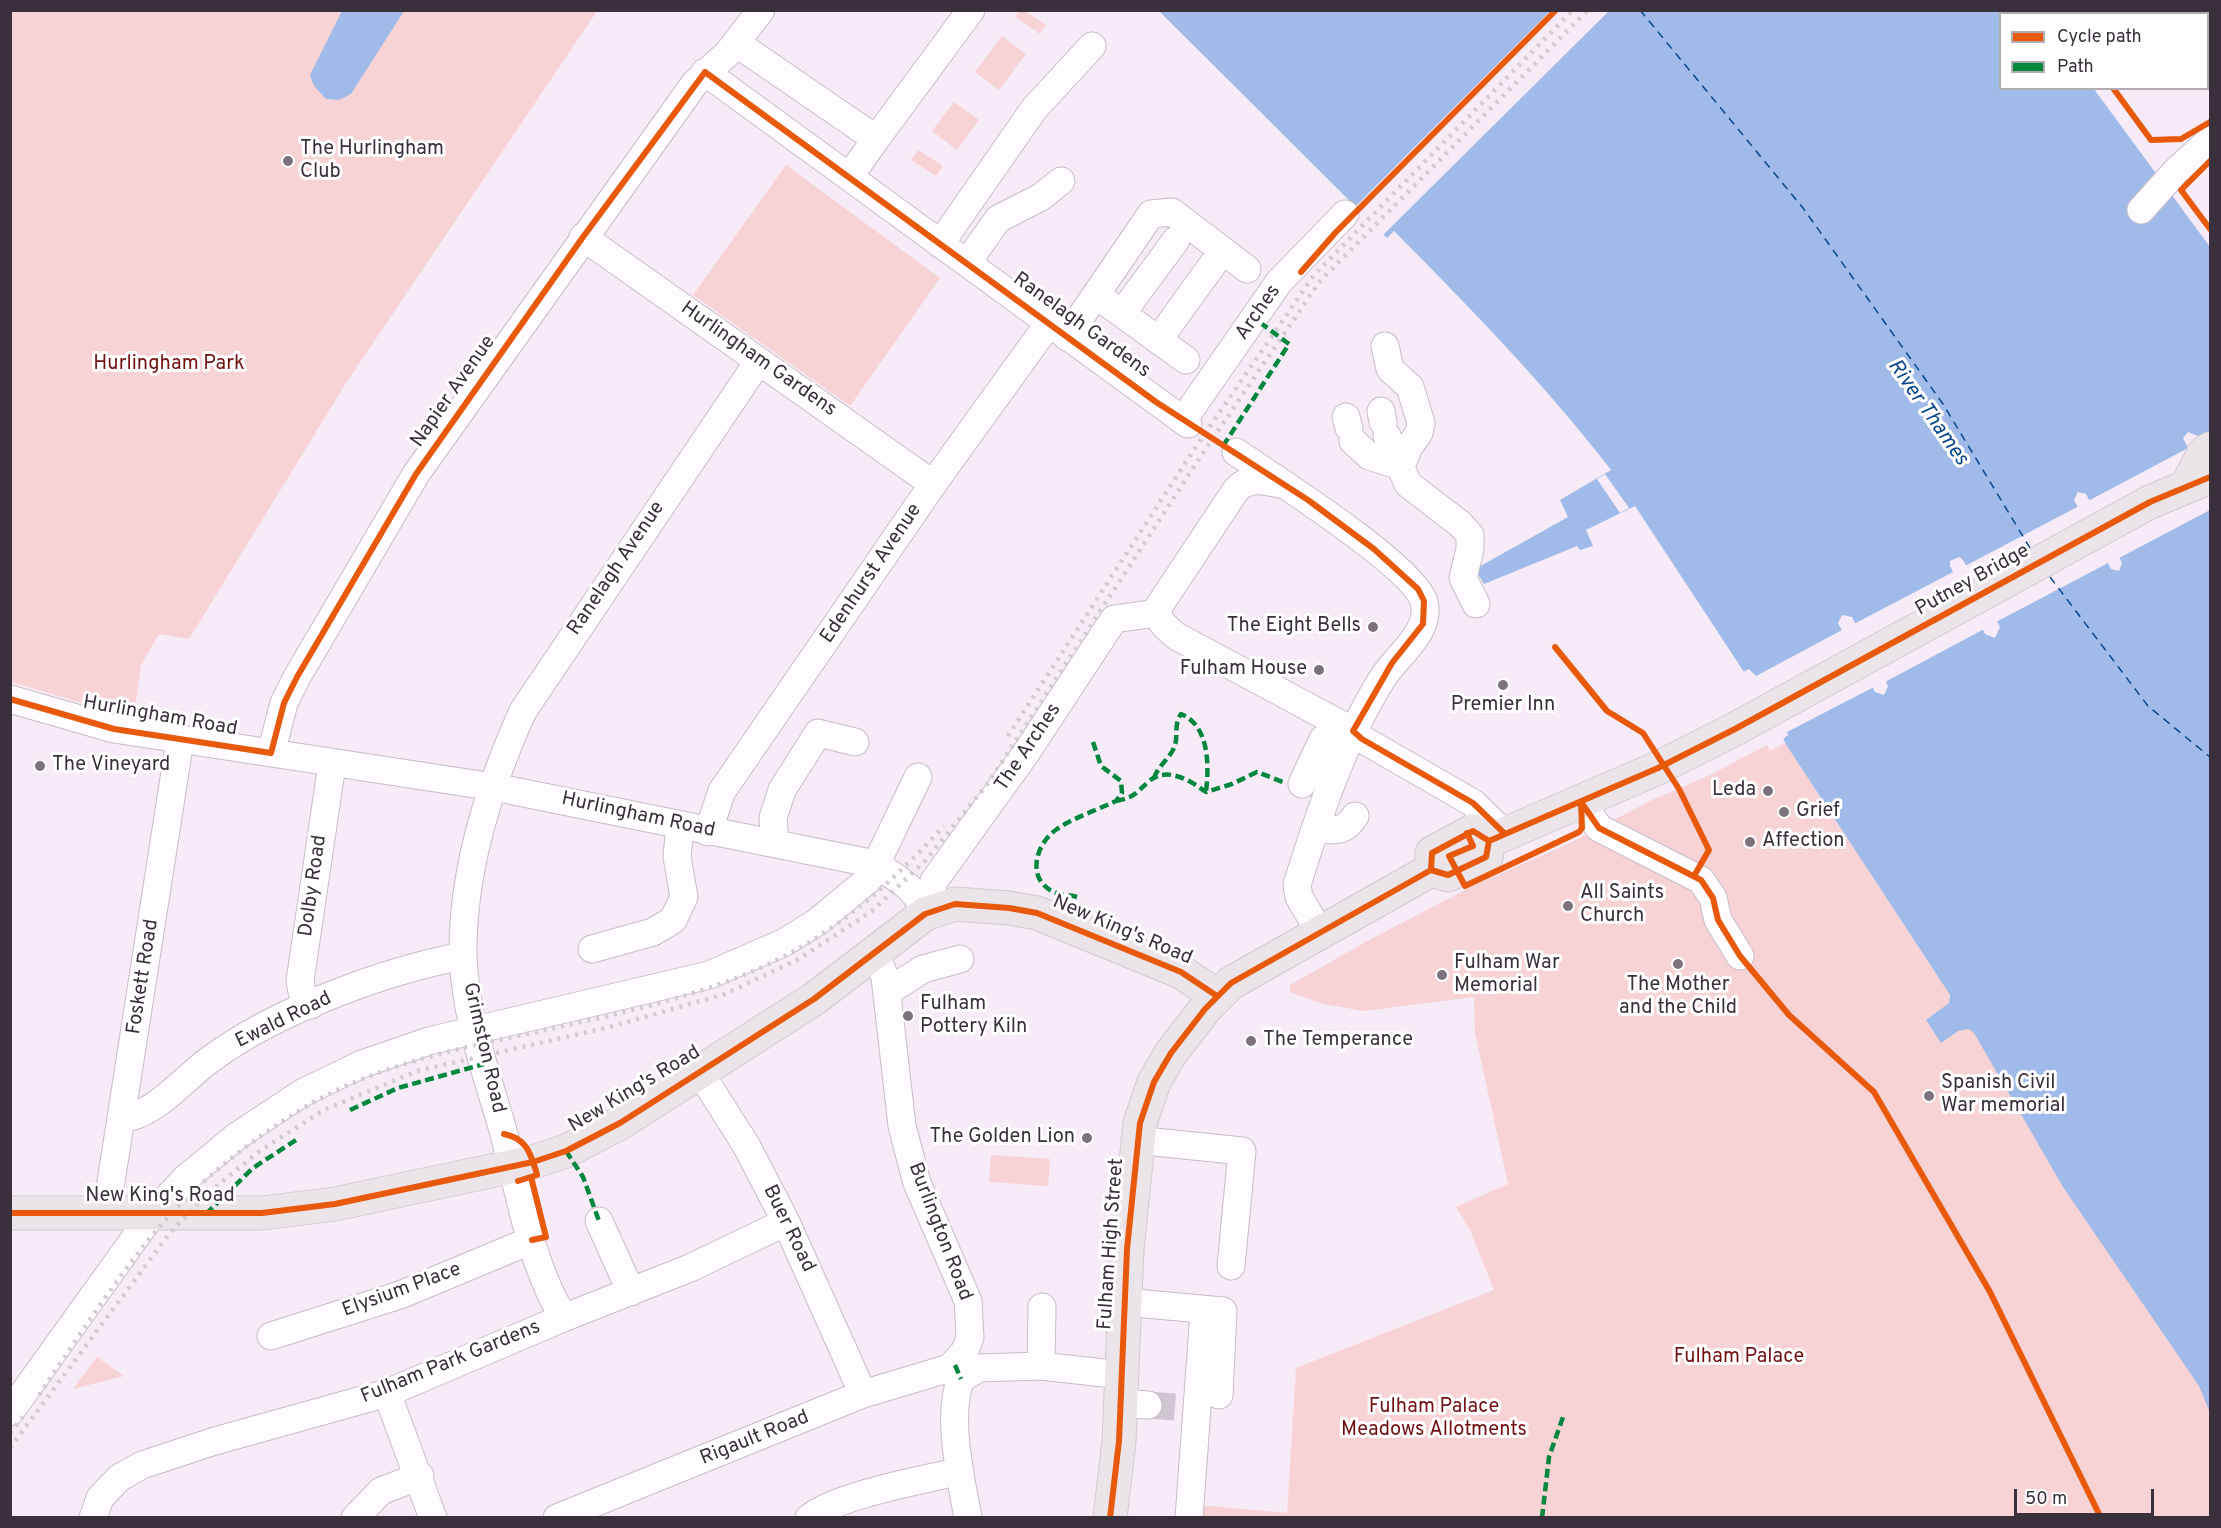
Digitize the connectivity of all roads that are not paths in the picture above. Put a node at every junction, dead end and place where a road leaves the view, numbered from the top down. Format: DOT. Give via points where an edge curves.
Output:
graph roads {
  1 [pos="761,10"];
  2 [pos="972,10"];
  3 [pos="736,43"];
  4 [pos="1092,46"];
  5 [pos="705,72"];
  6 [pos="876,139"];
  7 [pos="2211,140"];
  8 [pos="849,177"];
  9 [pos="1061,181"];
  10 [pos="2141,210"];
  11 [pos="1345,214"];
  12 [pos="583,237"];
  13 [pos="1176,240"];
  14 [pos="940,244"];
  15 [pos="967,263"];
  16 [pos="1213,264"];
  17 [pos="1247,269"];
  18 [pos="1096,295"];
  19 [pos="1123,312"];
  20 [pos="1058,330"];
  21 [pos="1160,339"];
  22 [pos="1385,346"];
  23 [pos="1186,360"];
  24 [pos="758,362"];
  25 [pos="1185,422"];
  26 [pos="1384,423"];
  27 [pos="1349,429"];
  28 [pos="2211,449"];
  29 [pos="1236,452"];
  30 [pos="1401,466"];
  31 [pos="2199,481"];
  32 [pos="933,484"];
  33 [pos="1283,485"];
  34 [pos="1476,604"];
  35 [pos="1157,613"];
  36 [pos="10,699"];
  37 [pos="1353,731"];
  38 [pos="1323,739"];
  39 [pos="180,740"];
  40 [pos="855,742"];
  41 [pos="271,753"];
  42 [pos="332,764"];
  43 [pos="918,777"];
  44 [pos="1302,783"];
  45 [pos="494,786"];
  46 [pos="1581,802"];
  47 [pos="1355,816"];
  48 [pos="680,826"];
  49 [pos="1316,829"];
  50 [pos="708,832"];
  51 [pos="1497,838"];
  52 [pos="775,842"];
  53 [pos="875,864"];
  54 [pos="924,914"];
  55 [pos="1321,934"];
  56 [pos="592,949"];
  57 [pos="875,953"];
  58 [pos="463,956"];
  59 [pos="1740,956"];
  60 [pos="960,959"];
  61 [pos="887,992"];
  62 [pos="1217,996"];
  63 [pos="311,1005"];
  64 [pos="475,1030"];
  65 [pos="699,1071"];
  66 [pos="122,1118"];
  67 [pos="1137,1140"];
  68 [pos="514,1167"];
  69 [pos="10,1213"];
  70 [pos="153,1213"];
  71 [pos="106,1214"];
  72 [pos="600,1221"];
  73 [pos="786,1222"];
  74 [pos="532,1240"];
  75 [pos="1231,1266"];
  76 [pos="631,1292"];
  77 [pos="1124,1302"];
  78 [pos="1042,1307"];
  79 [pos="563,1318"];
  80 [pos="1203,1326"];
  81 [pos="271,1336"];
  82 [pos="1041,1366"];
  83 [pos="958,1372"];
  84 [pos="387,1393"];
  85 [pos="863,1394"];
  86 [pos="1130,1394"];
  87 [pos="1201,1403"];
  88 [pos="10,1412"];
  89 [pos="960,1471"];
  90 [pos="420,1476"];
  91 [pos="816,1515"];
  92 [pos="93,1518"];
  93 [pos="355,1518"];
  94 [pos="433,1518"];
  95 [pos="557,1518"];
  96 [pos="968,1518"];
  97 [pos="1110,1518"];
  98 [pos="1189,1518"];
  1 -- 3 [label="street, Napier Avenue"];
  2 -- 6 [label="street"];
  3 -- 5 [label="street, Napier Avenue"];
  3 -- 6 [label="street"];
  4 -- 14 [label="street" via="1034,109"];
  5 -- 8 [label="street, Ranelagh Gardens"];
  5 -- 12 [label="street, Napier Avenue"];
  6 -- 8 [label="street"];
  7 -- 10 [label="street"];
  8 -- 14 [label="street, Ranelagh Gardens"];
  9 -- 15 [label="street" via="1041,197 998,219"];
  11 -- 25 [label="street, Arches" via="1279,282"];
  12 -- 24 [label="street, Hurlingham Gardens"];
  12 -- 41 [label="street, Napier Avenue" via="441,438 379,535 284,703"];
  13 -- 19 [label="street"];
  14 -- 15 [label="street, Ranelagh Gardens"];
  15 -- 20 [label="street, Ranelagh Gardens"];
  16 -- 21 [label="street"];
  17 -- 18 [label="street, Edenhurst Avenue" via="1172,212 1151,214"];
  18 -- 19 [label="street"];
  18 -- 20 [label="street, Edenhurst Avenue"];
  19 -- 21 [label="street"];
  20 -- 25 [label="street, Ranelagh Gardens"];
  20 -- 32 [label="street, Edenhurst Avenue"];
  21 -- 23 [label="street"];
  22 -- 30 [label="street" via="1390,369 1410,387 1421,423"];
  24 -- 32 [label="street, Hurlingham Gardens"];
  24 -- 45 [label="street, Ranelagh Avenue" via="523,711"];
  26 -- 30 [label="street"];
  27 -- 30 [label="street" via="1369,456"];
  28 -- 31 [label="main road" via="2204,453"];
  29 -- 33 [label="street"];
  30 -- 34 [label="street" via="1408,484 1470,535 1463,578"];
  31 -- 46 [label="main road, Putney Bridge" via="2150,502 1753,719"];
  32 -- 50 [label="street, Edenhurst Avenue" via="722,791"];
  33 -- 35 [label="street" via="1242,483"];
  33 -- 37 [label="street" via="1374,549 1418,589 1424,601 1425,614 1419,631 1392,663"];
  35 -- 37 [label="street" via="1176,636"];
  35 -- 54 [label="street, The Arches" via="1114,619 1019,763 934,881"];
  36 -- 39 [label="street, Hurlingham Road" via="114,729"];
  37 -- 49 [label="street"];
  37 -- 51 [label="street" via="1473,803"];
  38 -- 44 [label="street"];
  39 -- 41 [label="street, Hurlingham Road"];
  39 -- 66 [label="street, Foskett Road"];
  40 -- 52 [label="street" via="818,733 782,790 773,818"];
  41 -- 42 [label="street, Hurlingham Road"];
  42 -- 45 [label="street, Hurlingham Road"];
  42 -- 63 [label="street, Dolby Road" via="300,981"];
  43 -- 53 [label="street"];
  45 -- 48 [label="street, Hurlingham Road"];
  45 -- 58 [label="street, Grimston Road" via="474,856"];
  46 -- 51 [label="main road, Putney Bridge"];
  46 -- 59 [label="street" via="1599,828 1701,880"];
  47 -- 49 [label="street" via="1350,826 1341,830"];
  48 -- 50 [label="street, Hurlingham Road"];
  48 -- 56 [label="street" via="677,857 684,897 673,920 653,932"];
  49 -- 55 [label="street" via="1297,885 1299,897"];
  50 -- 52 [label="street, Hurlingham Road"];
  51 -- 55 [label="main road, Fulham High Street" via="1467,833 1432,853 1431,870"];
  52 -- 53 [label="street, Hurlingham Road"];
  53 -- 54 [label="street, Hurlingham Road" via="914,889"];
  53 -- 64 [label="street" via="869,879 850,897 800,933 748,959 709,975"];
  54 -- 57 [label="main road, New King's Road"];
  54 -- 62 [label="main road, New King's Road" via="955,904 1037,913 1181,972"];
  55 -- 62 [label="main road, Fulham High Street" via="1248,973"];
  57 -- 61 [label="street, Burlington Road"];
  57 -- 65 [label="main road, New King's Road" via="814,999"];
  58 -- 63 [label="street, Ewald Road" via="388,973"];
  58 -- 64 [label="street, Grimston Road" via="468,1006"];
  60 -- 61 [label="street" via="923,969"];
  61 -- 83 [label="street, Burlington Road" via="902,1126 917,1183 968,1300 970,1337"];
  62 -- 67 [label="main road, Fulham High Street" via="1171,1053 1154,1082"];
  63 -- 66 [label="street, Ewald Road" via="209,1060 149,1109 132,1118"];
  64 -- 68 [label="street, Grimston Road"];
  64 -- 70 [label="street" via="362,1064 302,1093 186,1178"];
  65 -- 68 [label="main road, New King's Road" via="620,1124 566,1151"];
  65 -- 73 [label="street, Buer Road" via="746,1145"];
  66 -- 71 [label="street, Foskett Road"];
  67 -- 75 [label="street" via="1242,1151"];
  67 -- 77 [label="main road, Fulham High Street"];
  68 -- 70 [label="main road, New King's Road" via="335,1204 262,1213"];
  68 -- 74 [label="street, Grimston Road"];
  69 -- 71 [label="main road, New King's Road"];
  70 -- 71 [label="main road, New King's Road"];
  70 -- 88 [label="street"];
  72 -- 76 [label="street"];
  73 -- 76 [label="street, Fulham Park Gardens"];
  73 -- 85 [label="street, Buer Road"];
  74 -- 79 [label="street, Grimston Road"];
  74 -- 81 [label="street, Elysium Place" via="400,1295"];
  76 -- 79 [label="street, Fulham Park Gardens"];
  77 -- 86 [label="main road, Fulham High Street"];
  77 -- 87 [label="street" via="1223,1311"];
  78 -- 82 [label="street"];
  79 -- 84 [label="street, Fulham Park Gardens"];
  80 -- 87 [label="street"];
  82 -- 83 [label="street, Rigault Road"];
  82 -- 86 [label="street, Rigault Road"];
  83 -- 85 [label="street, Rigault Road"];
  83 -- 89 [label="street, Burlington Road"];
  84 -- 90 [label="street"];
  84 -- 92 [label="street, Fulham Park Gardens" via="142,1465 119,1478 100,1498"];
  85 -- 95 [label="street, Rigault Road"];
  86 -- 97 [label="main road, Fulham High Street"];
  87 -- 98 [label="street"];
  89 -- 91 [label="street" via="873,1492"];
  89 -- 96 [label="street, Burlington Road"];
  90 -- 93 [label="street" via="381,1491"];
  90 -- 94 [label="street"];
}
